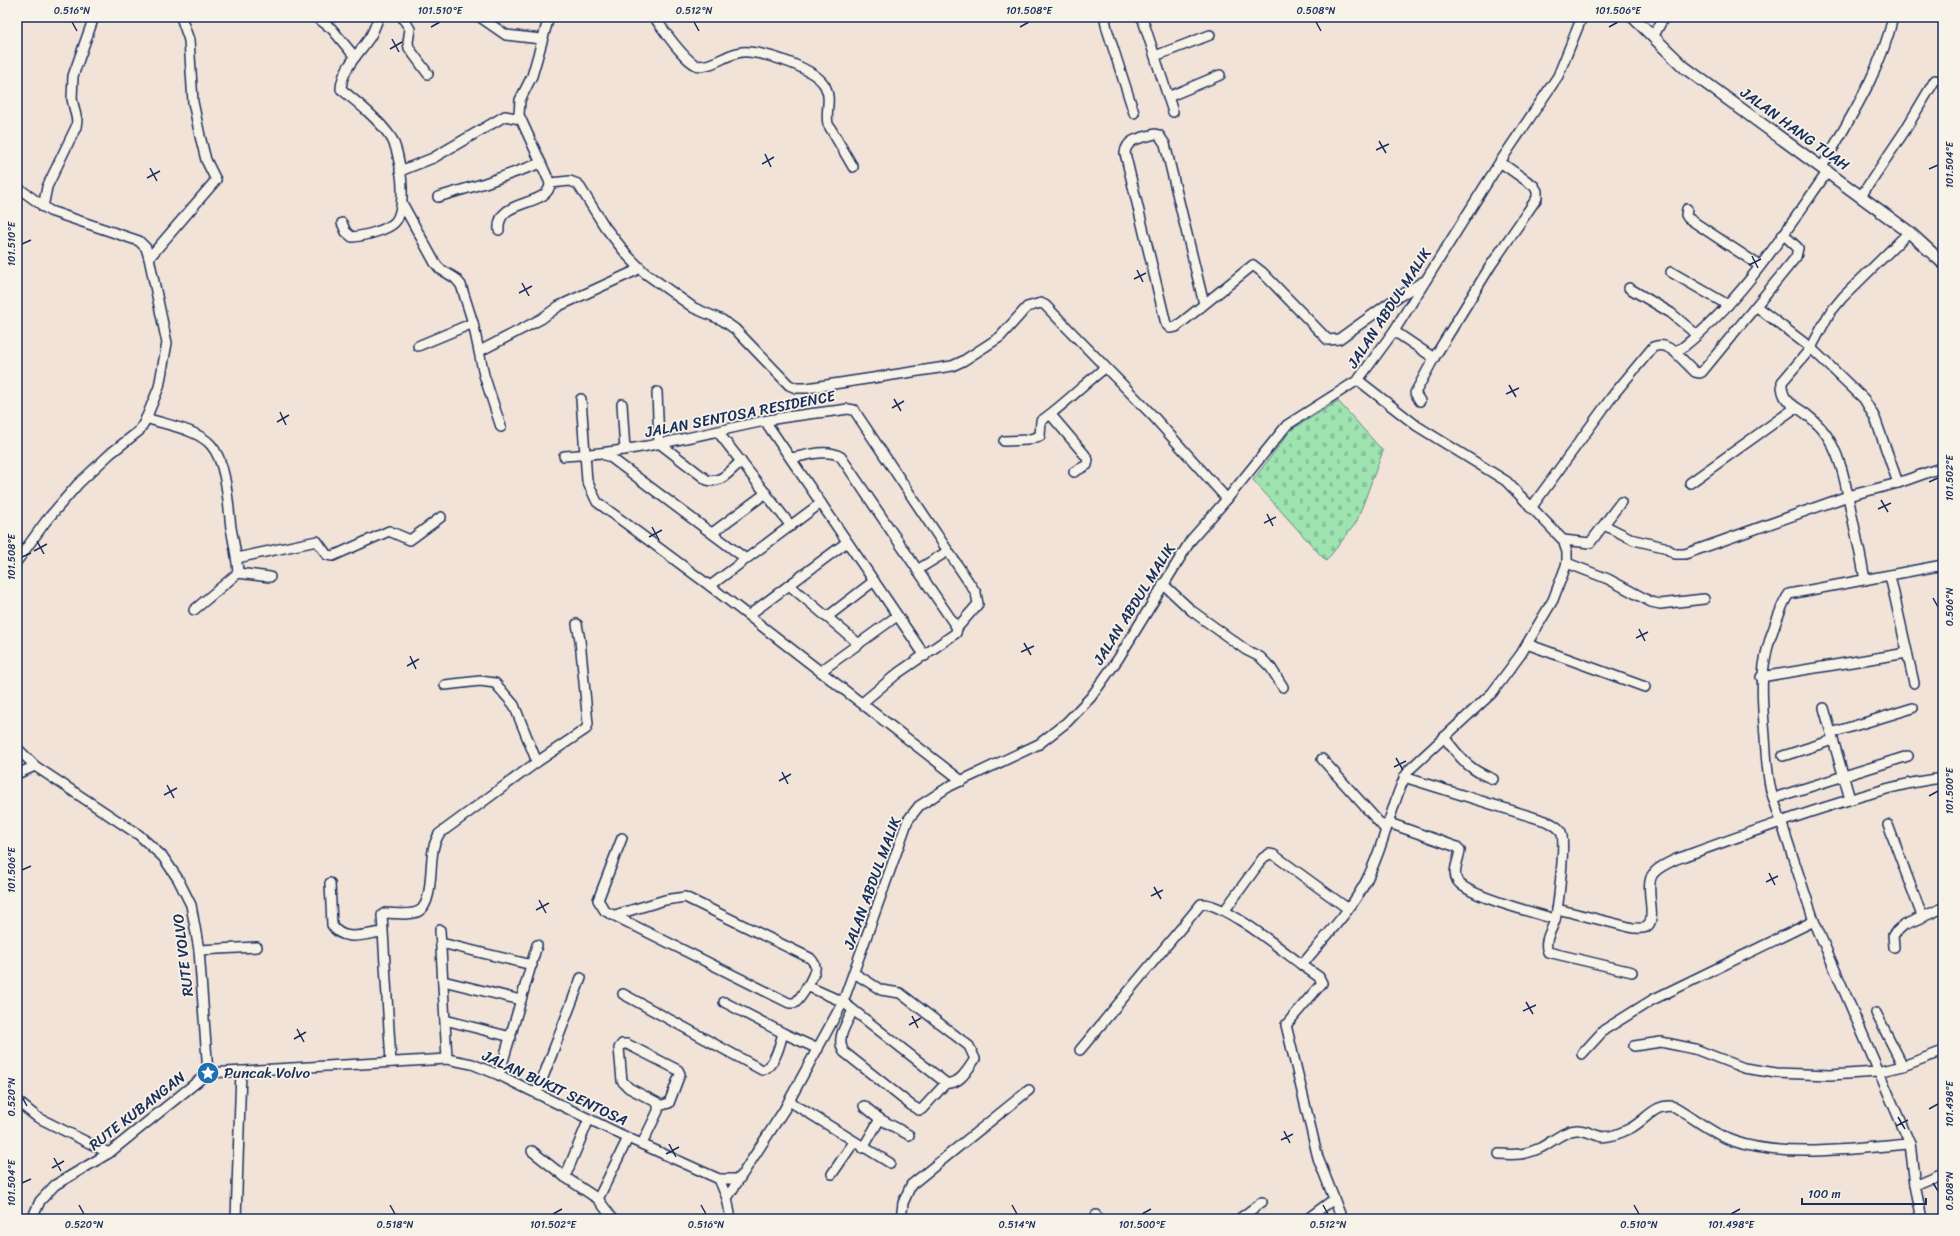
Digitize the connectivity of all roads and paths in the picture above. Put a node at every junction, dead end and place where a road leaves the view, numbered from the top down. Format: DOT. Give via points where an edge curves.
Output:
graph roads {
  1 [pos="94,17"];
  2 [pos="181,17"];
  3 [pos="316,17"];
  4 [pos="380,17"];
  5 [pos="402,17"];
  6 [pos="480,17"];
  7 [pos="549,17"];
  8 [pos="654,17"];
  9 [pos="1106,17"];
  10 [pos="1142,17"];
  11 [pos="1582,17"];
  12 [pos="1633,17"];
  13 [pos="1664,17"];
  14 [pos="1893,17"];
  15 [pos="1210,35"];
  16 [pos="1653,36"];
  17 [pos="541,39"];
  18 [pos="1155,56"];
  19 [pos="355,57"];
  20 [pos="428,74"];
  21 [pos="1220,75"];
  22 [pos="1935,80"];
  23 [pos="1168,97"];
  24 [pos="1173,112"];
  25 [pos="1134,113"];
  26 [pos="520,119"];
  27 [pos="1500,162"];
  28 [pos="542,163"];
  29 [pos="853,167"];
  30 [pos="1825,169"];
  31 [pos="400,171"];
  32 [pos="550,182"];
  33 [pos="17,187"];
  34 [pos="438,196"];
  35 [pos="1861,196"];
  36 [pos="402,203"];
  37 [pos="43,207"];
  38 [pos="1687,209"];
  39 [pos="342,222"];
  40 [pos="498,230"];
  41 [pos="1909,232"];
  42 [pos="1783,234"];
  43 [pos="149,258"];
  44 [pos="1943,263"];
  45 [pos="1760,266"];
  46 [pos="638,267"];
  47 [pos="1671,272"];
  48 [pos="1424,281"];
  49 [pos="1629,288"];
  50 [pos="1204,304"];
  51 [pos="1728,305"];
  52 [pos="1757,307"];
  53 [pos="473,323"];
  54 [pos="1394,331"];
  55 [pos="1697,335"];
  56 [pos="418,346"];
  57 [pos="1811,348"];
  58 [pos="480,351"];
  59 [pos="1674,351"];
  60 [pos="1434,358"];
  61 [pos="1106,368"];
  62 [pos="1358,380"];
  63 [pos="657,392"];
  64 [pos="582,400"];
  65 [pos="1420,401"];
  66 [pos="622,404"];
  67 [pos="1795,408"];
  68 [pos="1051,414"];
  69 [pos="146,418"];
  70 [pos="765,421"];
  71 [pos="501,427"];
  72 [pos="718,432"];
  73 [pos="1004,441"];
  74 [pos="659,443"];
  75 [pos="625,450"];
  76 [pos="602,454"];
  77 [pos="585,455"];
  78 [pos="564,456"];
  79 [pos="791,458"];
  80 [pos="741,461"];
  81 [pos="1943,467"];
  82 [pos="1074,472"];
  83 [pos="1690,483"];
  84 [pos="1898,483"];
  85 [pos="766,493"];
  86 [pos="1848,496"];
  87 [pos="1227,500"];
  88 [pos="1620,502"];
  89 [pos="821,503"];
  90 [pos="1531,508"];
  91 [pos="442,517"];
  92 [pos="1604,525"];
  93 [pos="790,526"];
  94 [pos="712,533"];
  95 [pos="1563,540"];
  96 [pos="847,542"];
  97 [pos="948,551"];
  98 [pos="237,558"];
  99 [pos="746,559"];
  100 [pos="17,561"];
  101 [pos="1567,563"];
  102 [pos="1943,565"];
  103 [pos="918,570"];
  104 [pos="238,573"];
  105 [pos="1890,576"];
  106 [pos="270,577"];
  107 [pos="1865,580"];
  108 [pos="874,581"];
  109 [pos="1163,584"];
  110 [pos="789,585"];
  111 [pos="710,586"];
  112 [pos="1704,599"];
  113 [pos="194,610"];
  114 [pos="749,615"];
  115 [pos="897,616"];
  116 [pos="827,617"];
  117 [pos="577,624"];
  118 [pos="957,628"];
  119 [pos="858,644"];
  120 [pos="1528,644"];
  121 [pos="1907,653"];
  122 [pos="925,656"];
  123 [pos="821,671"];
  124 [pos="1761,677"];
  125 [pos="1914,683"];
  126 [pos="445,685"];
  127 [pos="1283,687"];
  128 [pos="1645,687"];
  129 [pos="862,703"];
  130 [pos="1824,708"];
  131 [pos="1913,708"];
  132 [pos="1832,736"];
  133 [pos="1444,737"];
  134 [pos="17,748"];
  135 [pos="1783,756"];
  136 [pos="1908,756"];
  137 [pos="1322,759"];
  138 [pos="537,762"];
  139 [pos="35,766"];
  140 [pos="17,774"];
  141 [pos="1844,776"];
  142 [pos="1404,777"];
  143 [pos="1943,778"];
  144 [pos="1493,779"];
  145 [pos="962,781"];
  146 [pos="1780,796"];
  147 [pos="1850,799"];
  148 [pos="1780,821"];
  149 [pos="1888,825"];
  150 [pos="1387,826"];
  151 [pos="622,838"];
  152 [pos="330,883"];
  153 [pos="1347,908"];
  154 [pos="1943,908"];
  155 [pos="1225,910"];
  156 [pos="1557,910"];
  157 [pos="615,915"];
  158 [pos="1922,916"];
  159 [pos="1555,920"];
  160 [pos="1814,921"];
  161 [pos="440,930"];
  162 [pos="382,932"];
  163 [pos="441,943"];
  164 [pos="537,946"];
  165 [pos="257,947"];
  166 [pos="1894,947"];
  167 [pos="199,950"];
  168 [pos="532,964"];
  169 [pos="1302,965"];
  170 [pos="1632,972"];
  171 [pos="854,973"];
  172 [pos="581,978"];
  173 [pos="443,981"];
  174 [pos="807,986"];
  175 [pos="623,994"];
  176 [pos="521,1000"];
  177 [pos="724,1002"];
  178 [pos="843,1002"];
  179 [pos="854,1010"];
  180 [pos="1876,1013"];
  181 [pos="445,1020"];
  182 [pos="783,1033"];
  183 [pos="510,1037"];
  184 [pos="1634,1046"];
  185 [pos="818,1049"];
  186 [pos="1080,1050"];
  187 [pos="1943,1051"];
  188 [pos="1582,1054"];
  189 [pos="447,1059"];
  190 [pos="391,1062"];
  191 [pos="1903,1066"];
  192 [pos="241,1071"];
  193 [pos="1878,1072"];
  194 [pos="208,1073"];
  195 [pos="499,1075"];
  196 [pos="946,1083"];
  197 [pos="1029,1090"];
  198 [pos="537,1093"];
  199 [pos="17,1101"];
  200 [pos="789,1101"];
  201 [pos="659,1106"];
  202 [pos="864,1106"];
  203 [pos="589,1119"];
  204 [pos="880,1119"];
  205 [pos="909,1135"];
  206 [pos="628,1138"];
  207 [pos="854,1142"];
  208 [pos="642,1144"];
  209 [pos="1910,1144"];
  210 [pos="863,1148"];
  211 [pos="532,1151"];
  212 [pos="108,1153"];
  213 [pos="1499,1154"];
  214 [pos="890,1163"];
  215 [pos="1943,1173"];
  216 [pos="832,1174"];
  217 [pos="565,1177"];
  218 [pos="719,1179"];
  219 [pos="738,1179"];
  220 [pos="1915,1185"];
  221 [pos="728,1198"];
  222 [pos="598,1199"];
  223 [pos="1334,1199"];
  224 [pos="1262,1202"];
  225 [pos="32,1219"];
  226 [pos="236,1219"];
  227 [pos="613,1219"];
  228 [pos="731,1219"];
  229 [pos="901,1219"];
  230 [pos="1239,1219"];
  231 [pos="1307,1219"];
  232 [pos="1342,1219"];
  233 [pos="1922,1219"];
  1 -- 37 [label="street" via="73,76 72,99 76,127 47,187"];
  2 -- 43 [label="street" via="189,40 193,102 200,136 206,160 216,180"];
  3 -- 19 [label="street" via="332,30"];
  4 -- 19 [label="street" via="371,36"];
  5 -- 20 [label="street" via="410,29 409,48"];
  6 -- 17 [label="street" via="506,35"];
  7 -- 17 [label="street"];
  8 -- 29 [label="street" via="695,64 700,66 732,54 748,52 810,71 820,78 830,100 828,124"];
  9 -- 25 [label="street" via="1107,29"];
  10 -- 18 [label="street"];
  11 -- 27 [label="street, JALAN ABDUL MALIK" via="1558,76"];
  12 -- 16 [label="main road, JALAN HANG TUAH"];
  13 -- 16 [label="street"];
  14 -- 30 [label="street" via="1858,106"];
  15 -- 18 [label="street"];
  16 -- 30 [label="main road, JALAN HANG TUAH" via="1684,67"];
  17 -- 26 [label="street" via="532,76 520,100"];
  18 -- 23 [label="street"];
  19 -- 31 [label="street" via="342,80 341,89 391,136 399,156"];
  21 -- 23 [label="street"];
  22 -- 35 [label="street"];
  23 -- 24 [label="street"];
  26 -- 28 [label="street"];
  26 -- 31 [label="street" via="505,116 433,158"];
  27 -- 48 [label="street, JALAN ABDUL MALIK"];
  27 -- 60 [label="street" via="1534,186 1537,198 1491,265"];
  28 -- 32 [label="street"];
  28 -- 34 [label="street" via="485,184"];
  30 -- 35 [label="main road, JALAN HANG TUAH"];
  30 -- 42 [label="street"];
  31 -- 36 [label="street"];
  32 -- 40 [label="street" via="548,190 542,196 502,214 498,221"];
  32 -- 46 [label="street" via="570,181 578,184 605,227"];
  33 -- 37 [label="street"];
  35 -- 41 [label="main road, JALAN HANG TUAH"];
  36 -- 39 [label="street" via="395,222 378,231 352,236 346,232"];
  36 -- 53 [label="street" via="435,263 461,285"];
  37 -- 43 [label="street" via="139,241 146,248"];
  38 -- 45 [label="street" via="1688,218"];
  41 -- 44 [label="main road, JALAN HANG TUAH"];
  41 -- 57 [label="street" via="1843,297 1829,314"];
  42 -- 45 [label="street"];
  42 -- 52 [label="street" via="1796,245 1798,252"];
  43 -- 69 [label="street" via="167,343 159,387"];
  45 -- 51 [label="street"];
  46 -- 58 [label="street" via="635,271 559,306 541,319"];
  46 -- 61 [label="street" via="694,308 722,320 735,329 784,380 796,388 952,366 1000,337 1027,307 1041,303"];
  47 -- 51 [label="street"];
  48 -- 50 [label="street" via="1334,341 1328,340 1255,266 1250,266"];
  48 -- 54 [label="street, JALAN ABDUL MALIK"];
  49 -- 55 [label="street" via="1671,314"];
  50 -- 50 [label="street" via="1176,327 1170,328 1166,324 1125,154 1130,141 1155,134 1165,144"];
  51 -- 55 [label="street"];
  52 -- 57 [label="street"];
  52 -- 59 [label="street" via="1700,373 1695,372"];
  53 -- 56 [label="street"];
  53 -- 58 [label="street"];
  54 -- 60 [label="street"];
  54 -- 62 [label="street, JALAN ABDUL MALIK"];
  55 -- 59 [label="street" via="1682,348"];
  57 -- 67 [label="street" via="1782,382 1785,397"];
  57 -- 84 [label="street" via="1864,399 1870,408"];
  58 -- 71 [label="street" via="484,375"];
  59 -- 90 [label="street" via="1660,345 1654,348 1614,394"];
  60 -- 65 [label="street" via="1415,393"];
  61 -- 68 [label="street"];
  61 -- 87 [label="street" via="1153,416"];
  62 -- 87 [label="street, JALAN ABDUL MALIK" via="1287,425"];
  62 -- 90 [label="street" via="1417,426 1506,481"];
  63 -- 74 [label="street"];
  64 -- 77 [label="street"];
  66 -- 75 [label="street"];
  67 -- 83 [label="street"];
  67 -- 86 [label="street" via="1816,422 1829,439 1842,470"];
  68 -- 73 [label="street" via="1042,422 1040,436 1037,438"];
  68 -- 82 [label="street" via="1088,460 1086,465"];
  69 -- 98 [label="street" via="185,430 202,437 212,445 225,482"];
  69 -- 100 [label="street" via="139,431 78,484 46,521"];
  70 -- 72 [label="street, JALAN SENTOSA RESIDENCE"];
  70 -- 79 [label="street"];
  70 -- 97 [label="street, JALAN SENTOSA RESIDENCE" via="854,410"];
  72 -- 74 [label="street, JALAN SENTOSA RESIDENCE"];
  72 -- 80 [label="street"];
  74 -- 75 [label="street, JALAN SENTOSA RESIDENCE"];
  74 -- 80 [label="street" via="707,480 719,480"];
  75 -- 76 [label="street, JALAN SENTOSA RESIDENCE"];
  76 -- 77 [label="street, JALAN SENTOSA RESIDENCE"];
  76 -- 94 [label="street" via="610,457"];
  77 -- 78 [label="street, JALAN SENTOSA RESIDENCE"];
  77 -- 111 [label="street" via="586,482 597,502"];
  79 -- 89 [label="street"];
  79 -- 103 [label="street" via="826,453 841,457"];
  80 -- 85 [label="street"];
  81 -- 84 [label="street"];
  84 -- 86 [label="street"];
  85 -- 93 [label="street"];
  85 -- 94 [label="street"];
  86 -- 92 [label="street" via="1680,555 1664,547 1634,540"];
  86 -- 107 [label="street"];
  87 -- 109 [label="street, JALAN ABDUL MALIK" via="1192,540"];
  88 -- 92 [label="street"];
  89 -- 93 [label="street"];
  89 -- 96 [label="street"];
  90 -- 95 [label="street"];
  91 -- 98 [label="street" via="410,540 389,531 333,556 327,554 317,541"];
  92 -- 95 [label="street" via="1590,544"];
  93 -- 99 [label="street"];
  94 -- 99 [label="street"];
  95 -- 101 [label="street"];
  96 -- 108 [label="street"];
  96 -- 110 [label="street"];
  97 -- 103 [label="street"];
  97 -- 118 [label="street, JALAN SENTOSA RESIDENCE" via="976,593 978,604"];
  98 -- 104 [label="street"];
  99 -- 111 [label="street"];
  101 -- 112 [label="street" via="1608,579 1651,602 1660,604"];
  101 -- 120 [label="street" via="1553,600"];
  102 -- 105 [label="street"];
  103 -- 118 [label="street"];
  104 -- 106 [label="street"];
  104 -- 113 [label="street"];
  105 -- 107 [label="street"];
  105 -- 121 [label="street"];
  107 -- 124 [label="street" via="1789,594 1784,600 1768,642"];
  108 -- 115 [label="street"];
  108 -- 116 [label="street"];
  109 -- 127 [label="street" via="1192,611 1246,650 1260,657 1271,668"];
  109 -- 145 [label="street, JALAN ABDUL MALIK" via="1105,678 1067,722 1039,744"];
  110 -- 114 [label="street"];
  110 -- 116 [label="street"];
  111 -- 114 [label="street"];
  114 -- 123 [label="street"];
  115 -- 119 [label="street"];
  115 -- 122 [label="street"];
  116 -- 119 [label="street"];
  117 -- 138 [label="street" via="588,724 582,733"];
  118 -- 122 [label="street" via="956,633"];
  119 -- 123 [label="street"];
  120 -- 128 [label="street"];
  120 -- 133 [label="street" via="1492,693"];
  121 -- 124 [label="street"];
  121 -- 125 [label="street"];
  122 -- 129 [label="street" via="898,673"];
  123 -- 129 [label="street"];
  124 -- 148 [label="street" via="1768,776"];
  126 -- 138 [label="street" via="480,681 495,683 514,705"];
  129 -- 145 [label="street"];
  130 -- 132 [label="street"];
  131 -- 132 [label="street"];
  132 -- 135 [label="street"];
  132 -- 141 [label="street"];
  133 -- 142 [label="street"];
  133 -- 144 [label="street" via="1467,766"];
  134 -- 139 [label="street, RUTE VOLVO"];
  136 -- 141 [label="street"];
  137 -- 150 [label="street"];
  138 -- 162 [label="street" via="439,834 434,846 427,902 419,911 411,914 383,914"];
  139 -- 140 [label="street"];
  139 -- 167 [label="street, RUTE VOLVO" via="139,834 163,857 192,905"];
  141 -- 146 [label="street"];
  141 -- 147 [label="street"];
  142 -- 150 [label="street" via="1398,788"];
  142 -- 156 [label="street" via="1549,822 1558,828 1562,832 1563,845"];
  143 -- 147 [label="street" via="1914,781"];
  145 -- 171 [label="street, JALAN ABDUL MALIK" via="918,806 908,820"];
  147 -- 148 [label="street"];
  148 -- 156 [label="street" via="1674,860 1658,869 1652,875 1649,885 1652,917 1650,924 1645,928 1633,928"];
  148 -- 160 [label="street"];
  149 -- 158 [label="street"];
  150 -- 153 [label="street" via="1369,875"];
  150 -- 159 [label="street" via="1457,847 1460,850 1456,879 1476,894"];
  151 -- 157 [label="street" via="598,900 605,911"];
  152 -- 162 [label="street" via="332,925 336,931 344,936"];
  153 -- 155 [label="street" via="1274,855 1269,854 1263,858"];
  153 -- 169 [label="street"];
  154 -- 158 [label="street"];
  155 -- 169 [label="street"];
  155 -- 186 [label="street" via="1206,903 1201,904"];
  156 -- 159 [label="street"];
  157 -- 174 [label="street" via="789,1002 795,1003 800,999"];
  157 -- 174 [label="street" via="677,897 695,900 810,958 815,970"];
  158 -- 166 [label="street" via="1904,925 1893,935"];
  159 -- 170 [label="street" via="1546,942 1548,952"];
  160 -- 188 [label="street" via="1652,1000 1604,1030"];
  160 -- 193 [label="street"];
  161 -- 163 [label="street"];
  162 -- 190 [label="street"];
  163 -- 168 [label="street"];
  163 -- 173 [label="street"];
  164 -- 168 [label="street"];
  165 -- 167 [label="street"];
  167 -- 194 [label="street, RUTE VOLVO"];
  168 -- 176 [label="street"];
  169 -- 223 [label="street" via="1319,977 1322,983 1286,1025 1318,1158"];
  171 -- 178 [label="street, JALAN ABDUL MALIK"];
  171 -- 196 [label="street" via="881,990 900,993 969,1046 975,1059 959,1080 952,1084"];
  172 -- 198 [label="street"];
  173 -- 176 [label="street"];
  173 -- 181 [label="street"];
  174 -- 178 [label="street"];
  175 -- 182 [label="street" via="762,1070 770,1064 779,1048"];
  176 -- 183 [label="street"];
  177 -- 182 [label="street"];
  178 -- 179 [label="street"];
  178 -- 185 [label="street, JALAN ABDUL MALIK"];
  179 -- 196 [label="street"];
  179 -- 196 [label="street" via="840,1039 840,1046 844,1052 912,1106 922,1109"];
  180 -- 191 [label="street"];
  181 -- 183 [label="street"];
  181 -- 189 [label="street"];
  182 -- 185 [label="street"];
  183 -- 195 [label="street"];
  184 -- 193 [label="street" via="1661,1042 1679,1045 1744,1068 1776,1073 1830,1075"];
  185 -- 200 [label="street, JALAN ABDUL MALIK"];
  187 -- 191 [label="street"];
  189 -- 190 [label="street, JALAN BUKIT SENTOSA"];
  189 -- 195 [label="street, JALAN BUKIT SENTOSA" via="472,1064"];
  190 -- 192 [label="street, JALAN BUKIT SENTOSA"];
  191 -- 193 [label="street"];
  192 -- 194 [label="street, JALAN BUKIT SENTOSA"];
  192 -- 226 [label="street"];
  193 -- 209 [label="street"];
  194 -- 212 [label="street, RUTE KUBANGAN"];
  195 -- 198 [label="street, JALAN BUKIT SENTOSA"];
  197 -- 229 [label="street" via="911,1185 903,1203"];
  198 -- 203 [label="street, JALAN BUKIT SENTOSA"];
  199 -- 212 [label="street" via="37,1117"];
  200 -- 207 [label="street"];
  200 -- 219 [label="street, JALAN ABDUL MALIK"];
  201 -- 201 [label="street" via="669,1103 680,1074 678,1070 627,1044 622,1044 619,1048 622,1081 629,1088 656,1101"];
  201 -- 208 [label="street"];
  202 -- 204 [label="street"];
  203 -- 206 [label="street, JALAN BUKIT SENTOSA"];
  203 -- 217 [label="street"];
  204 -- 205 [label="street"];
  204 -- 210 [label="street"];
  206 -- 208 [label="street, JALAN BUKIT SENTOSA"];
  206 -- 222 [label="street"];
  207 -- 210 [label="street"];
  207 -- 216 [label="street"];
  208 -- 218 [label="street, JALAN BUKIT SENTOSA"];
  209 -- 213 [label="street" via="1806,1150 1750,1146 1725,1138 1667,1104 1660,1106 1629,1129 1607,1137 1577,1129 1540,1148 1519,1155"];
  209 -- 220 [label="street"];
  210 -- 214 [label="street"];
  211 -- 217 [label="street"];
  212 -- 225 [label="street, RUTE KUBANGAN" via="55,1185 40,1201"];
  215 -- 220 [label="street"];
  217 -- 222 [label="street"];
  218 -- 219 [label="street, JALAN BUKIT SENTOSA"];
  218 -- 221 [label="street"];
  219 -- 221 [label="street, JALAN ABDUL MALIK"];
  220 -- 233 [label="street"];
  221 -- 228 [label="street"];
  222 -- 227 [label="street"];
  223 -- 231 [label="street"];
  223 -- 232 [label="street"];
  224 -- 230 [label="street"];
}
